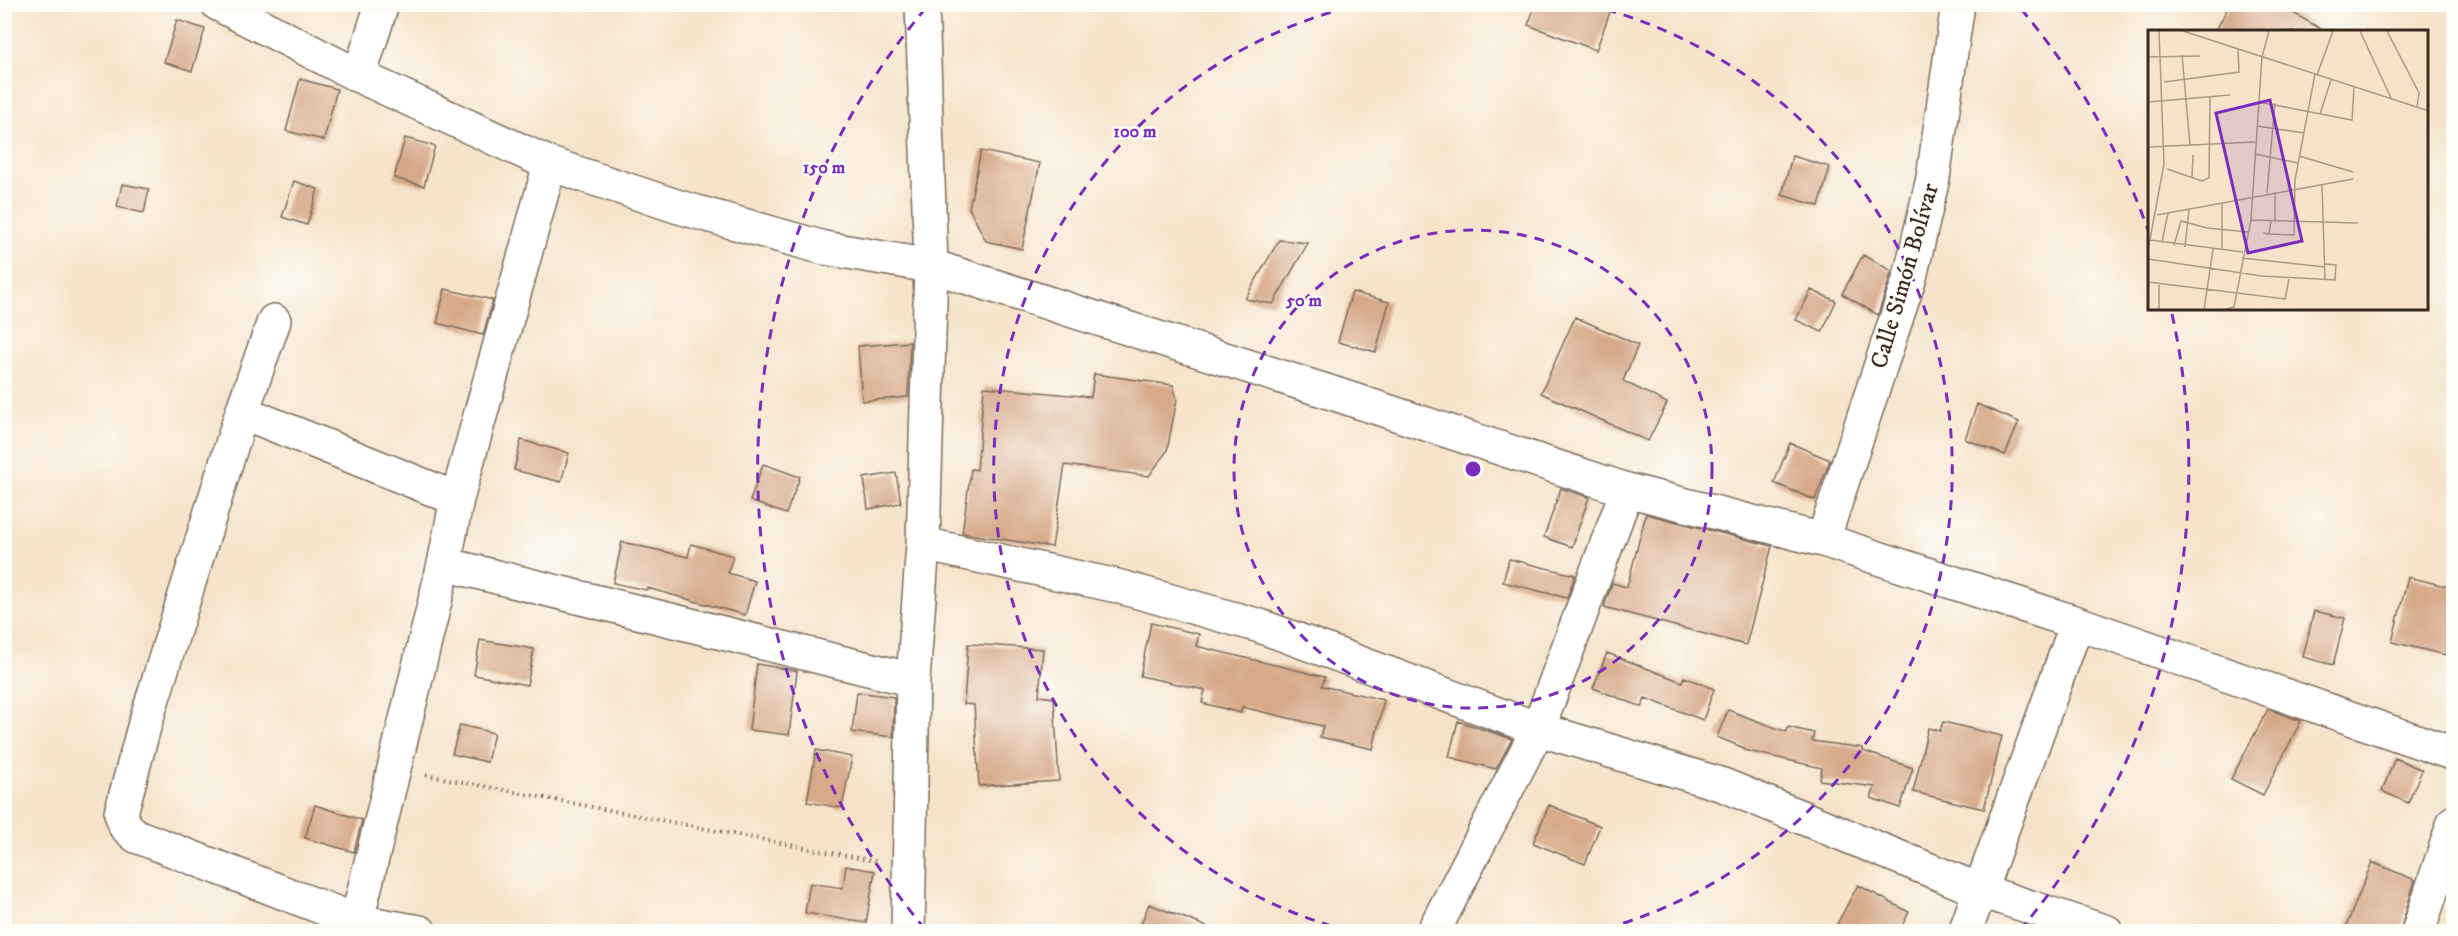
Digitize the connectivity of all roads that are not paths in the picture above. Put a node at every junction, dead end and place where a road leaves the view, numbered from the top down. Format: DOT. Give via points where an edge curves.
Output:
graph roads {
  1 [pos="218,4"];
  2 [pos="382,4"];
  3 [pos="922,4"];
  4 [pos="1958,4"];
  5 [pos="359,76"];
  6 [pos="550,164"];
  7 [pos="931,266"];
  8 [pos="274,321"];
  9 [pos="242,412"];
  10 [pos="1627,490"];
  11 [pos="457,499"];
  12 [pos="1823,540"];
  13 [pos="923,544"];
  14 [pos="444,564"];
  15 [pos="2077,623"];
  16 [pos="913,680"];
  17 [pos="1538,729"];
  18 [pos="2454,754"];
  19 [pos="2454,822"];
  20 [pos="1981,891"];
  21 [pos="356,926"];
  22 [pos="420,932"];
  23 [pos="908,932"];
  24 [pos="1433,932"];
  25 [pos="1965,932"];
  26 [pos="2107,932"];
  27 [pos="2418,932"];
  1 -- 5 [label="street"];
  2 -- 5 [label="street"];
  3 -- 7 [label="street"];
  4 -- 12 [label="street, Calle Simón Bolívar" via="1934,178 1910,277"];
  5 -- 6 [label="street"];
  6 -- 7 [label="street" via="679,207 824,248"];
  6 -- 11 [label="street"];
  7 -- 10 [label="street"];
  7 -- 13 [label="street"];
  8 -- 9 [label="street"];
  9 -- 11 [label="street"];
  9 -- 21 [label="street" via="121,813 125,826 135,836"];
  10 -- 12 [label="street"];
  10 -- 17 [label="street"];
  11 -- 14 [label="street"];
  12 -- 15 [label="street"];
  13 -- 16 [label="street"];
  13 -- 17 [label="street" via="1117,586 1260,626"];
  14 -- 16 [label="street"];
  14 -- 21 [label="street"];
  15 -- 18 [label="street"];
  15 -- 20 [label="street"];
  16 -- 23 [label="street"];
  17 -- 20 [label="street" via="1723,785"];
  17 -- 24 [label="street"];
  19 -- 27 [label="street"];
  20 -- 25 [label="street"];
  20 -- 26 [label="street"];
  21 -- 22 [label="street"];
}
